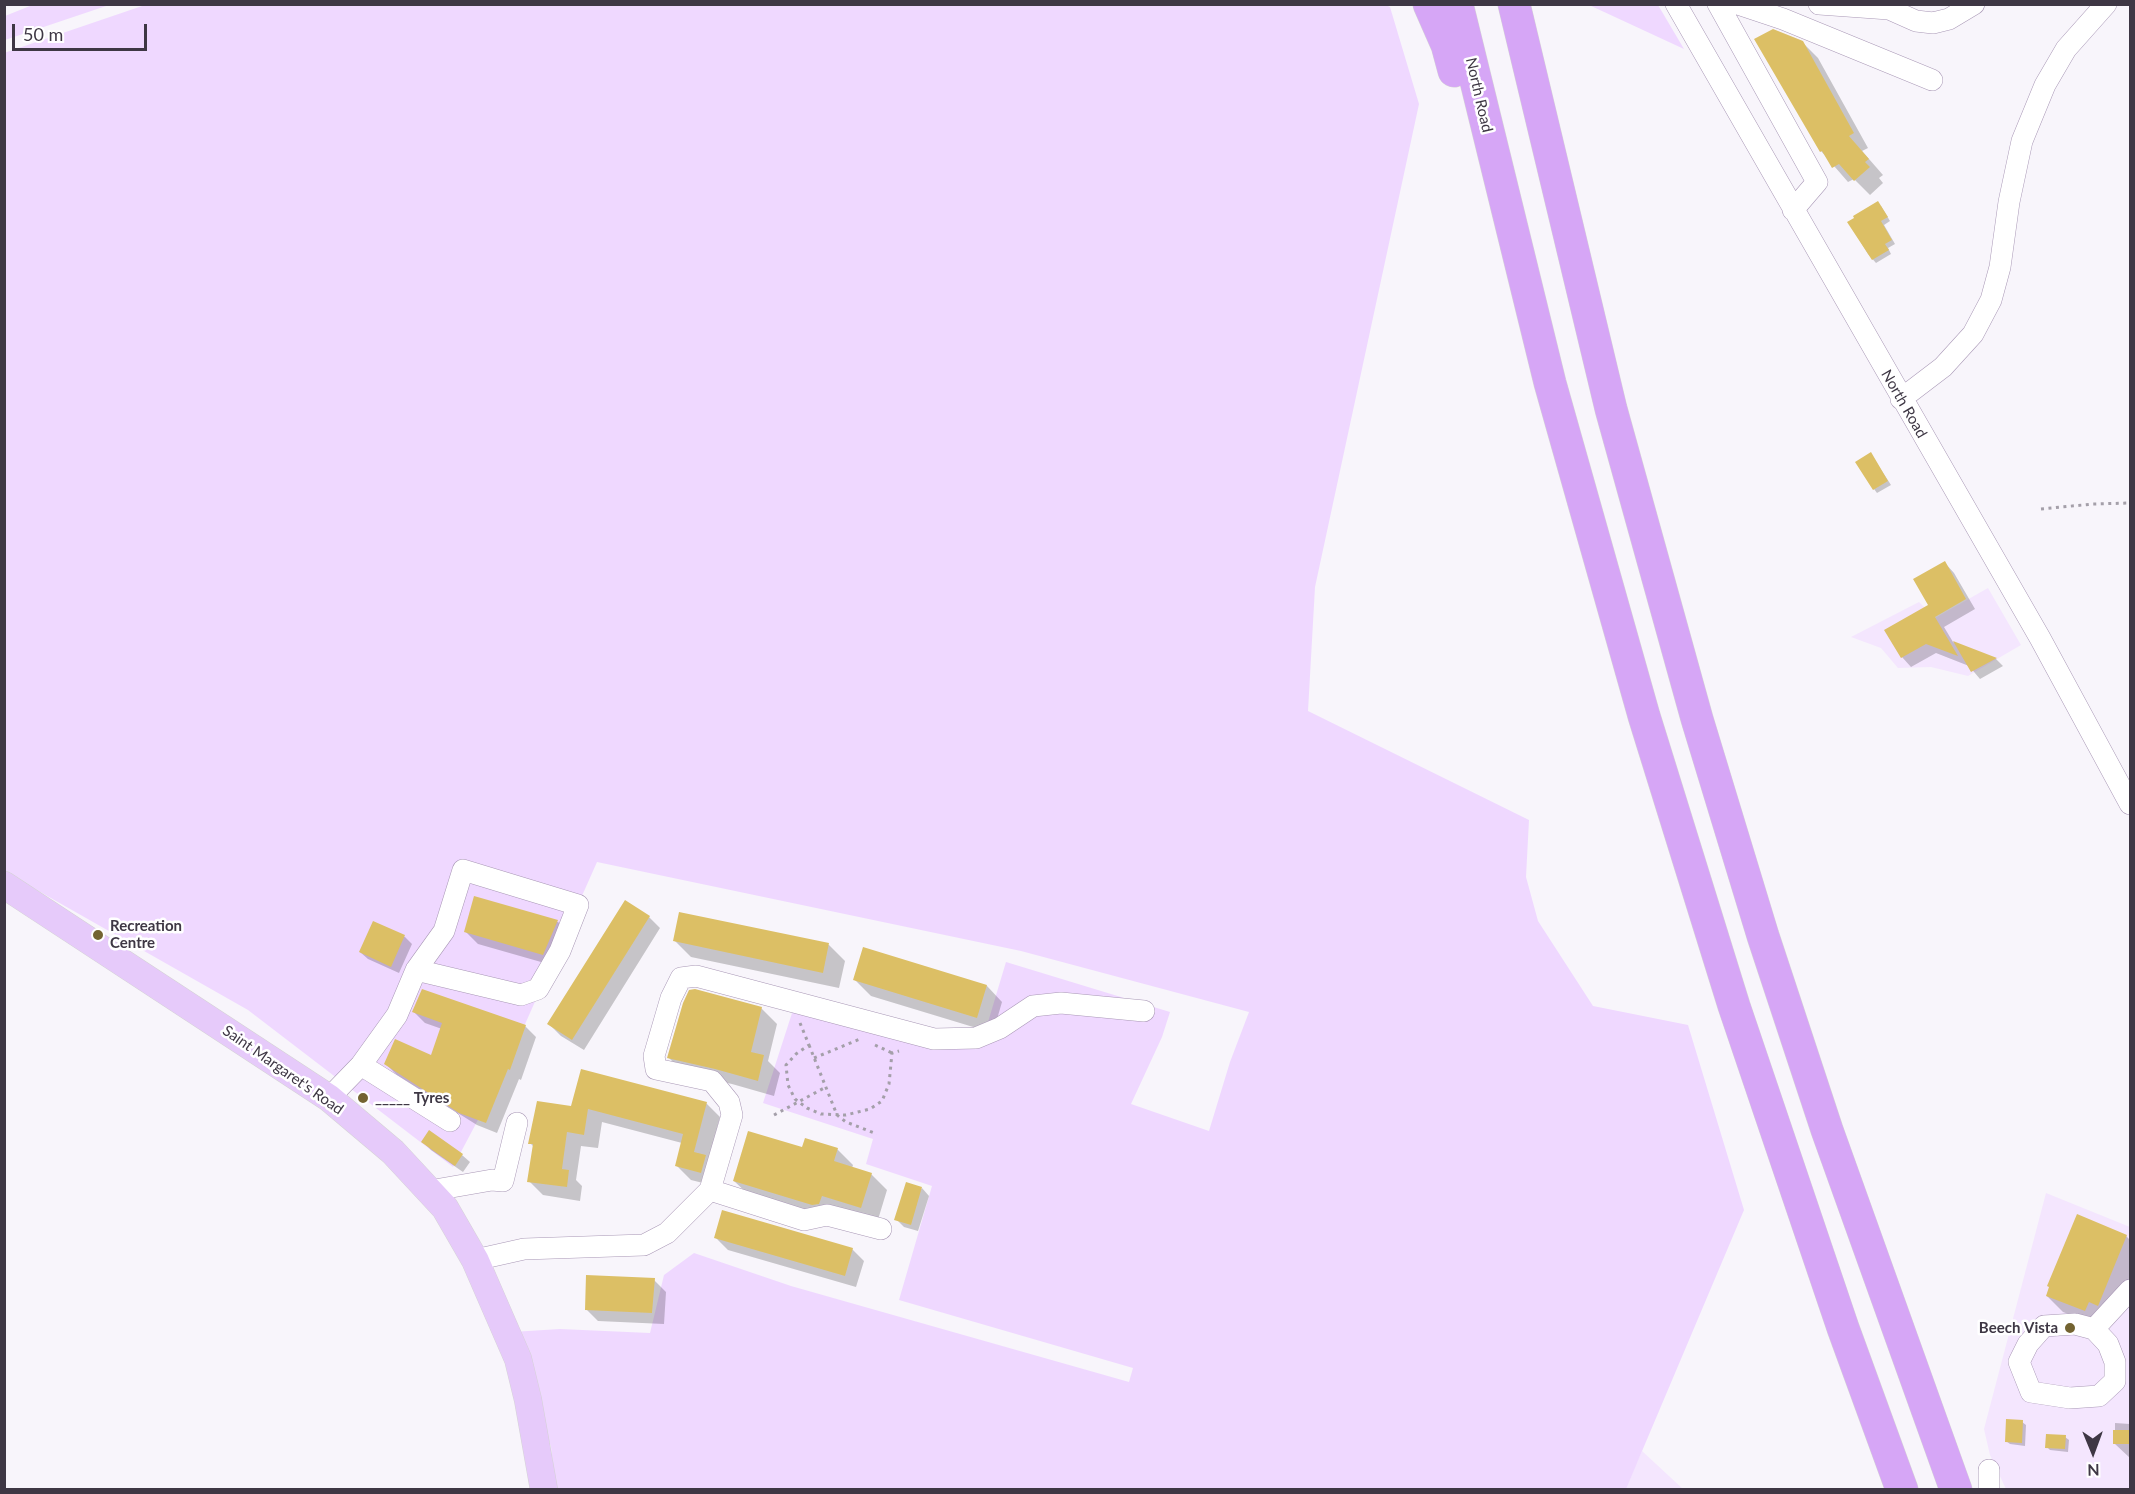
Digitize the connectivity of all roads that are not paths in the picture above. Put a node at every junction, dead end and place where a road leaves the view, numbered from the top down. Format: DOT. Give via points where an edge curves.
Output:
graph roads {
  1 [pos="1430,4"];
  2 [pos="1457,4"];
  3 [pos="1514,4"];
  4 [pos="1676,4"];
  5 [pos="1718,4"];
  6 [pos="1738,4"];
  7 [pos="1819,4"];
  8 [pos="1974,4"];
  9 [pos="2106,4"];
  10 [pos="1932,80"];
  11 [pos="1792,210"];
  12 [pos="1550,383"];
  13 [pos="1901,399"];
  14 [pos="2130,804"];
  15 [pos="4,885"];
  16 [pos="416,970"];
  17 [pos="1144,1011"];
  18 [pos="361,1065"];
  19 [pos="328,1098"];
  20 [pos="450,1121"];
  21 [pos="517,1123"];
  22 [pos="710,1190"];
  23 [pos="429,1191"];
  24 [pos="881,1229"];
  25 [pos="476,1260"];
  26 [pos="2130,1290"];
  27 [pos="2094,1329"];
  28 [pos="544,1490"];
  29 [pos="1902,1490"];
  30 [pos="1956,1490"];
  1 -- 12 [label="highway" via="1447,45 1503,250"];
  2 -- 12 [label="highway, North Road"];
  3 -- 30 [label="highway" via="1611,409 1696,719 1827,1130"];
  4 -- 11 [label="street, North Road"];
  5 -- 11 [label="street" via="1818,182"];
  6 -- 10 [label="street"];
  7 -- 8 [label="street" via="1889,9 1916,21 1933,23 1949,19"];
  9 -- 13 [label="street" via="2066,49 2022,141 1991,300 1973,333 1943,367"];
  11 -- 13 [label="street, North Road"];
  12 -- 29 [label="highway" via="1641,705 1734,1005"];
  13 -- 14 [label="street, North Road" via="2040,638"];
  15 -- 19 [label="main road, Saint Margaret's Road"];
  16 -- 16 [label="street" via="520,995 538,989 560,951 578,905 463,870 444,931"];
  16 -- 18 [label="street" via="397,1015"];
  17 -- 22 [label="street" via="1061,1003 1033,1006 1000,1029 976,1038 934,1039 696,976 681,978 654,1056 656,1069 712,1081 729,1102 732,1115"];
  18 -- 19 [label="street"];
  18 -- 20 [label="street"];
  19 -- 23 [label="main road, Saint Margaret's Road" via="393,1152"];
  21 -- 23 [label="street" via="503,1181"];
  22 -- 24 [label="street" via="804,1220 827,1215"];
  22 -- 25 [label="street" via="667,1233 644,1245 524,1249"];
  23 -- 25 [label="main road, Saint Margaret's Road" via="445,1208"];
  25 -- 28 [label="main road, Saint Margaret's Road" via="518,1359"];
  26 -- 27 [label="street"];
  27 -- 27 [label="street" via="2075,1324 2044,1326 2019,1362 2031,1392 2070,1398 2099,1396 2115,1381 2115,1362 2108,1344"];
}
